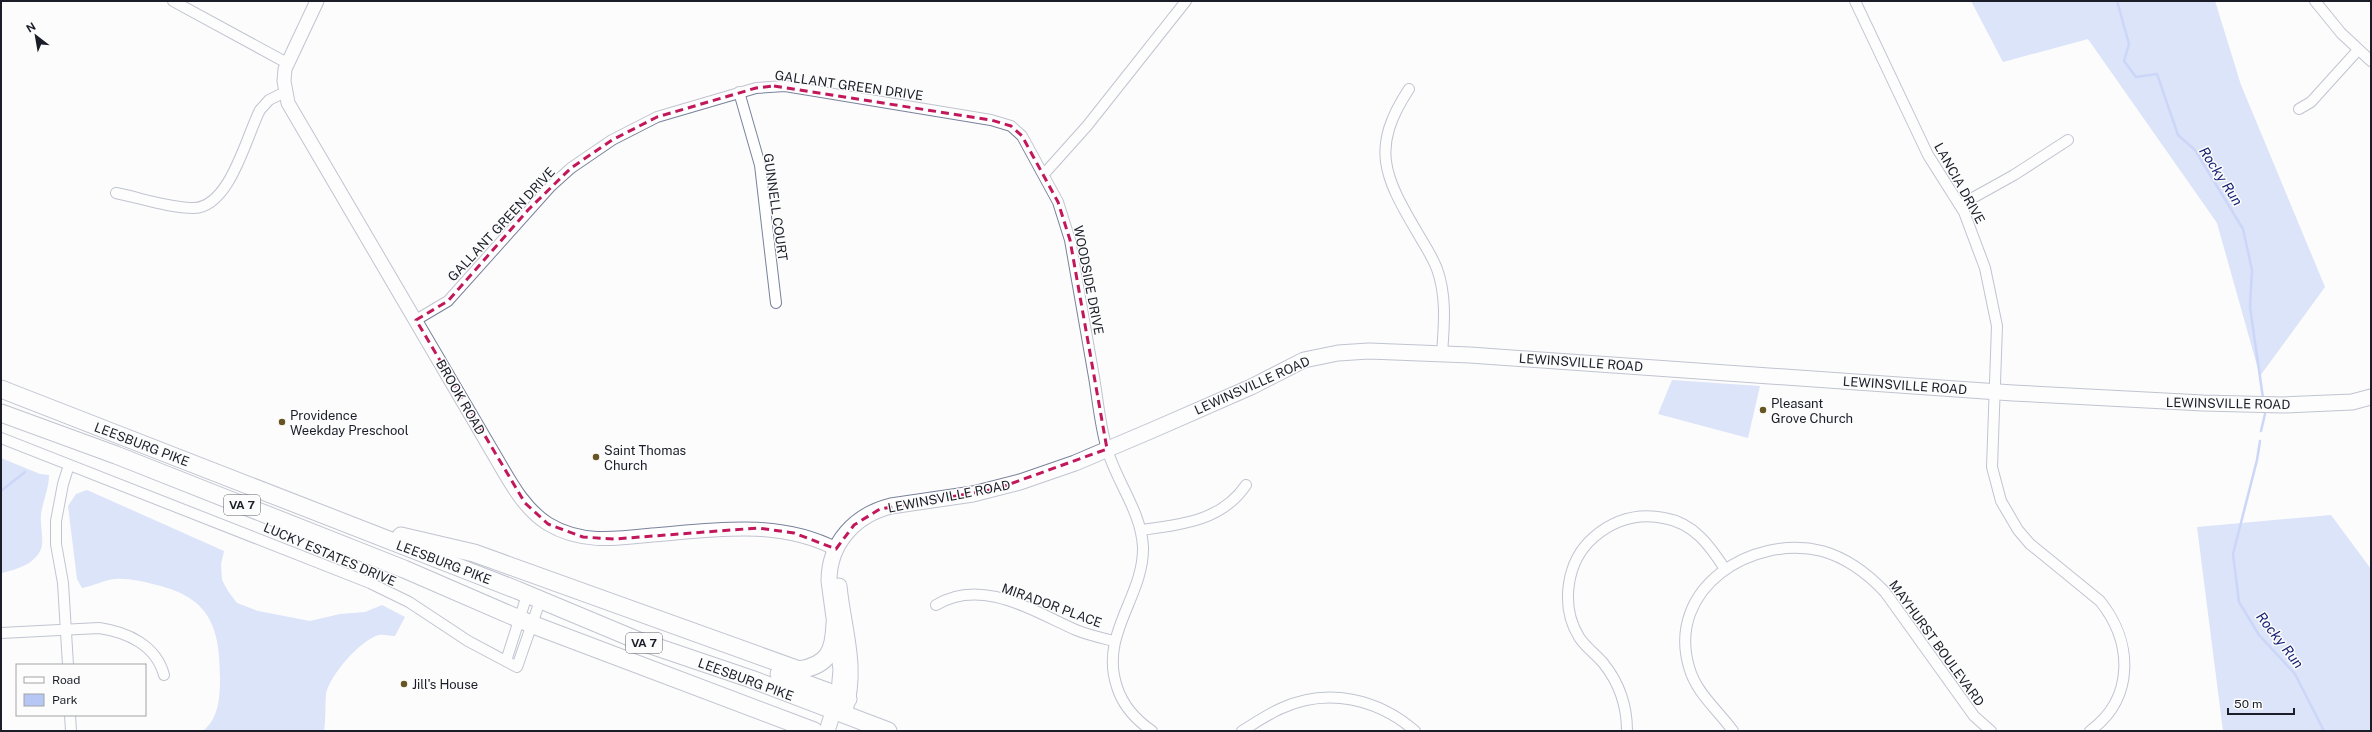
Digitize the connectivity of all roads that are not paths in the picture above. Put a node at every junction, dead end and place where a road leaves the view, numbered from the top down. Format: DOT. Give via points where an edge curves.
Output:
graph roads {
  1 [pos="173,1"];
  2 [pos="317,1"];
  3 [pos="1186,1"];
  4 [pos="1855,1"];
  5 [pos="2315,1"];
  6 [pos="2358,50"];
  7 [pos="2371,61"];
  8 [pos="287,63"];
  9 [pos="1409,89"];
  10 [pos="285,92"];
  11 [pos="739,92"];
  12 [pos="2299,109"];
  13 [pos="2068,140"];
  14 [pos="1044,174"];
  15 [pos="116,193"];
  16 [pos="1960,205"];
  17 [pos="776,303"];
  18 [pos="416,320"];
  19 [pos="1442,354"];
  20 [pos="1,389"];
  21 [pos="1995,391"];
  22 [pos="2371,397"];
  23 [pos="1,413"];
  24 [pos="1,438"];
  25 [pos="1107,449"];
  26 [pos="69,464"];
  27 [pos="1246,485"];
  28 [pos="341,521"];
  29 [pos="1141,530"];
  30 [pos="836,549"];
  31 [pos="1725,569"];
  32 [pos="533,598"];
  33 [pos="936,605"];
  34 [pos="525,622"];
  35 [pos="835,623"];
  36 [pos="66,630"];
  37 [pos="1,633"];
  38 [pos="1114,641"];
  39 [pos="506,660"];
  40 [pos="68,664"];
  41 [pos="164,675"];
  42 [pos="841,705"];
  43 [pos="70,716"];
  44 [pos="71,731"];
  45 [pos="814,731"];
  46 [pos="827,731"];
  47 [pos="838,731"];
  48 [pos="888,731"];
  49 [pos="1152,731"];
  50 [pos="1242,731"];
  51 [pos="1414,731"];
  52 [pos="1627,731"];
  53 [pos="1733,731"];
  54 [pos="1991,731"];
  55 [pos="2090,731"];
  1 -- 8 [label="street"];
  2 -- 8 [label="street, BROOK ROAD"];
  3 -- 14 [label="street" via="1087,126"];
  4 -- 16 [label="street, LANCIA DRIVE" via="1928,155"];
  5 -- 6 [label="street"];
  6 -- 7 [label="street"];
  6 -- 12 [label="street" via="2311,102"];
  8 -- 10 [label="street, BROOK ROAD"];
  9 -- 19 [label="street" via="1388,129 1386,169 1396,194 1430,254 1442,285 1445,317"];
  10 -- 15 [label="street" via="269,100 260,110 226,187 213,202 204,206 187,207"];
  10 -- 18 [label="street, BROOK ROAD" via="297,120"];
  11 -- 14 [label="street, GALLANT GREEN DRIVE" via="785,86 1000,122 1017,130"];
  11 -- 17 [label="street, GUNNELL COURT" via="760,165"];
  11 -- 18 [label="street, GALLANT GREEN DRIVE" via="657,117 592,152 552,186 448,301"];
  13 -- 16 [label="street" via="2014,175"];
  14 -- 25 [label="street, WOODSIDE DRIVE" via="1060,207 1070,240"];
  16 -- 21 [label="street, LANCIA DRIVE" via="1974,235 1994,304 1998,348"];
  18 -- 30 [label="street, BROOK ROAD" via="516,492 548,524 563,532 598,539 768,529 808,536"];
  19 -- 21 [label="main road, LEWINSVILLE ROAD"];
  19 -- 25 [label="main road, LEWINSVILLE ROAD" via="1369,351 1321,355"];
  20 -- 28 [label="highway, LEESBURG PIKE / VA 7"];
  21 -- 22 [label="main road, LEWINSVILLE ROAD" via="2277,405 2352,402"];
  21 -- 55 [label="street" via="1992,467 1997,490 2008,517 2030,544 2100,601 2113,619 2122,639 2125,666 2120,692 2106,716"];
  23 -- 34 [label="highway, LEESBURG PIKE / VA 7" via="116,455 404,569"];
  24 -- 26 [label="street, LUCKY ESTATES DRIVE"];
  25 -- 29 [label="street, WOODSIDE DRIVE"];
  25 -- 30 [label="main road, LEWINSVILLE ROAD" via="1075,463 996,489 880,509 854,525"];
  26 -- 36 [label="street" via="62,484 56,521 56,544 63,583"];
  26 -- 39 [label="street, LUCKY ESTATES DRIVE" via="370,583 409,602 468,641"];
  27 -- 29 [label="street" via="1232,501 1211,515 1184,523"];
  28 -- 32 [label="highway, LEESBURG PIKE / VA 7"];
  28 -- 35 [label="highway" via="474,553 799,670 813,668 824,660 834,641"];
  29 -- 38 [label="street, WOODSIDE DRIVE" via="1143,548 1139,576"];
  30 -- 35 [label="main road, LEWINSVILLE ROAD" via="829,566 828,580"];
  30 -- 42 [label="main road, LEWINSVILLE ROAD" via="850,652 851,690"];
  31 -- 52 [label="street" via="1711,547 1692,529 1653,516 1640,516 1614,523 1583,548 1571,575 1568,598 1570,612 1579,637 1603,663 1618,687 1626,715"];
  31 -- 53 [label="street, MAYHURST BOULEVARD" via="1704,588 1692,611 1686,638 1686,652 1693,679 1700,692"];
  31 -- 54 [label="street, MAYHURST BOULEVARD" via="1759,553 1789,548 1822,551 1842,558 1860,569 1885,592 1974,716"];
  32 -- 34 [label="street, LUCKY ESTATES DRIVE"];
  32 -- 34 [label="street, LUCKY ESTATES DRIVE"];
  32 -- 42 [label="highway, LEESBURG PIKE / VA 7" via="639,641"];
  33 -- 38 [label="street, MIRADOR PLACE" via="946,599 965,594 997,598 1032,609 1078,631"];
  34 -- 39 [label="street, LUCKY ESTATES DRIVE"];
  34 -- 39 [label="street, LUCKY ESTATES DRIVE" via="518,667"];
  34 -- 45 [label="highway, LEESBURG PIKE / VA 7"];
  35 -- 42 [label="main road, LEWINSVILLE ROAD" via="841,669"];
  36 -- 37 [label="street"];
  36 -- 40 [label="street"];
  36 -- 41 [label="street" via="99,628 125,634 152,652"];
  38 -- 49 [label="street, WOODSIDE DRIVE" via="1112,667 1119,693 1133,715"];
  42 -- 46 [label="main road, LEWINSVILLE ROAD"];
  42 -- 47 [label="main road, LEWINSVILLE ROAD"];
  42 -- 48 [label="highway, LEESBURG PIKE / VA 7"];
  43 -- 44 [label="street"];
  50 -- 51 [label="street" via="1282,708 1302,701 1331,697 1361,701 1375,706 1403,721"];
}
